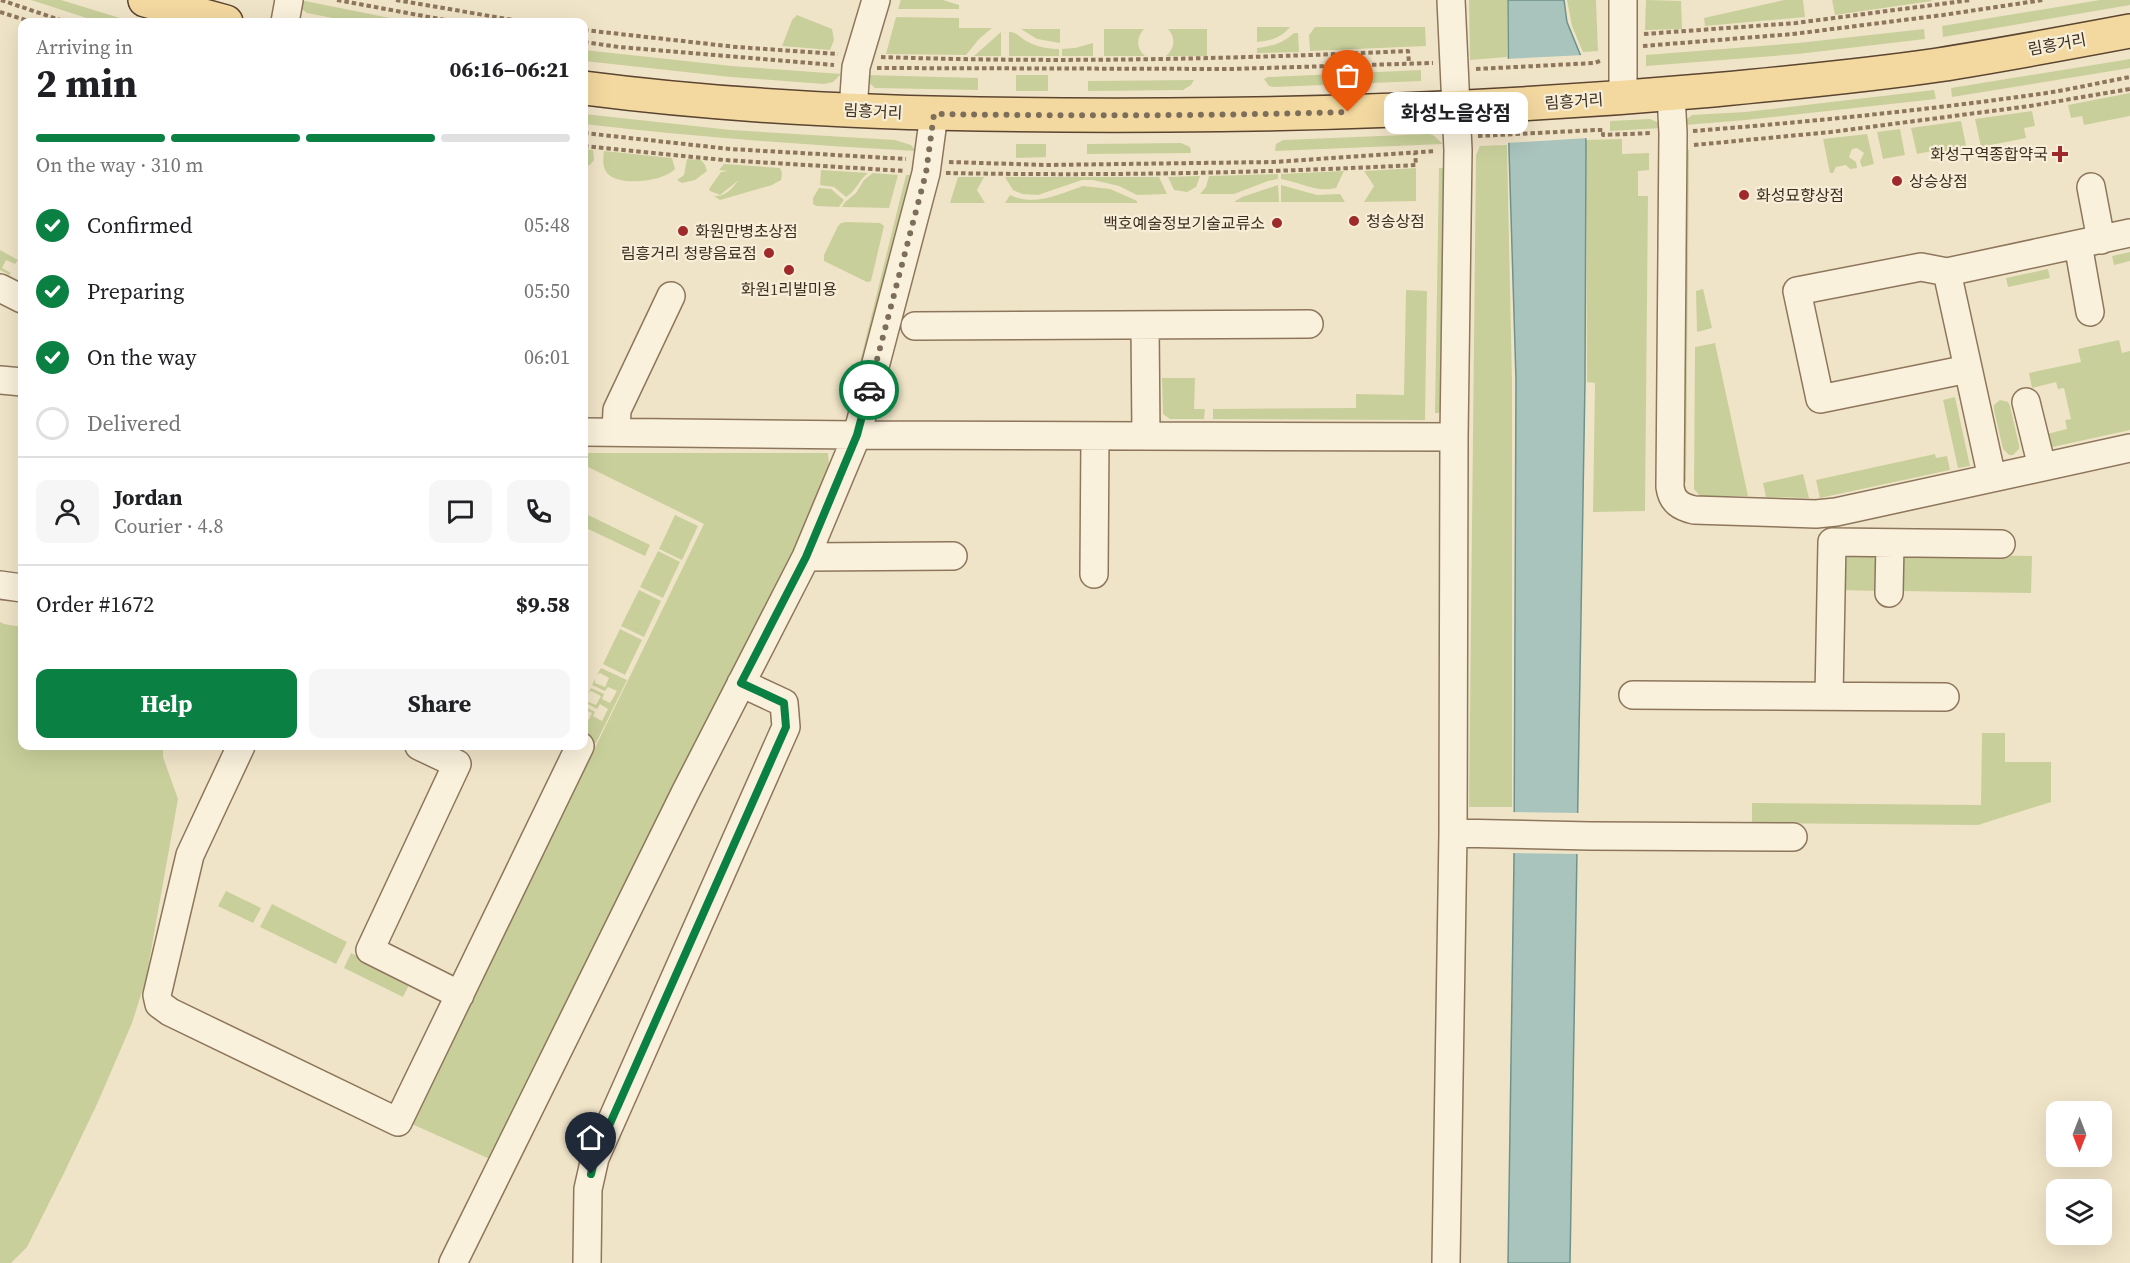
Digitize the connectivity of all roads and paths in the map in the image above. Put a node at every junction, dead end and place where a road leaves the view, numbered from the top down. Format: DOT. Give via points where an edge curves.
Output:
graph roads {
  1 [pos="2,0"];
  2 [pos="145,0"];
  3 [pos="289,0"];
  4 [pos="337,0"];
  5 [pos="396,0"];
  6 [pos="876,0"];
  7 [pos="1451,0"];
  8 [pos="1623,0"];
  9 [pos="1971,0"];
  10 [pos="2043,0"];
  11 [pos="0,12"];
  12 [pos="19,18"];
  13 [pos="54,18"];
  14 [pos="211,18"];
  15 [pos="286,18"];
  16 [pos="434,18"];
  17 [pos="502,18"];
  18 [pos="588,30"];
  19 [pos="2130,31"];
  20 [pos="1623,40"];
  21 [pos="588,43"];
  22 [pos="858,61"];
  23 [pos="1409,63"];
  24 [pos="1465,65"];
  25 [pos="2130,77"];
  26 [pos="588,88"];
  27 [pos="2130,90"];
  28 [pos="1671,94"];
  29 [pos="1605,109"];
  30 [pos="852,110"];
  31 [pos="934,114"];
  32 [pos="1467,125"];
  33 [pos="588,134"];
  34 [pos="1673,139"];
  35 [pos="588,146"];
  36 [pos="1415,153"];
  37 [pos="927,166"];
  38 [pos="2091,187"];
  39 [pos="2130,233"];
  40 [pos="2089,242"];
  41 [pos="1947,272"];
  42 [pos="0,288"];
  43 [pos="671,296"];
  44 [pos="18,297"];
  45 [pos="2090,312"];
  46 [pos="1309,324"];
  47 [pos="1145,325"];
  48 [pos="915,326"];
  49 [pos="1968,369"];
  50 [pos="0,380"];
  51 [pos="18,382"];
  52 [pos="2026,402"];
  53 [pos="588,432"];
  54 [pos="616,432"];
  55 [pos="857,435"];
  56 [pos="1095,436"];
  57 [pos="1146,436"];
  58 [pos="1454,436"];
  59 [pos="2130,448"];
  60 [pos="2042,467"];
  61 [pos="1992,478"];
  62 [pos="1890,543"];
  63 [pos="2001,544"];
  64 [pos="953,556"];
  65 [pos="806,557"];
  66 [pos="1094,574"];
  67 [pos="0,585"];
  68 [pos="18,587"];
  69 [pos="1889,593"];
  70 [pos="741,683"];
  71 [pos="1633,695"];
  72 [pos="1829,696"];
  73 [pos="1945,697"];
  74 [pos="239,750"];
  75 [pos="428,750"];
  76 [pos="578,750"];
  77 [pos="1453,833"];
  78 [pos="1793,837"];
  79 [pos="460,995"];
  80 [pos="453,1263"];
  81 [pos="587,1263"];
  82 [pos="1446,1263"];
  1 -- 13 [label="path"];
  2 -- 14 [label="main road"];
  3 -- 15 [label="street"];
  4 -- 16 [label="path"];
  5 -- 17 [label="path"];
  6 -- 22 [label="street"];
  7 -- 24 [label="street"];
  8 -- 20 [label="street"];
  9 -- 20 [label="path"];
  10 -- 20 [label="path" via="1793,33 1646,46"];
  11 -- 12 [label="path"];
  18 -- 22 [label="path"];
  19 -- 28 [label="main road, 림흥거리" via="1936,65"];
  20 -- 24 [label="path" via="1603,44 1602,61 1595,63"];
  20 -- 29 [label="street"];
  21 -- 22 [label="path"];
  22 -- 23 [label="path" via="1230,69"];
  22 -- 23 [label="path" via="1151,60 1408,51"];
  22 -- 30 [label="street"];
  23 -- 24 [label="path"];
  24 -- 32 [label="street"];
  25 -- 34 [label="path" via="2034,95"];
  26 -- 30 [label="main road, 림흥거리" via="715,102"];
  27 -- 34 [label="path" via="1831,132 1715,144"];
  28 -- 29 [label="main road, 림흥거리"];
  28 -- 34 [label="street"];
  29 -- 32 [label="main road, 림흥거리"];
  29 -- 32 [label="path"];
  29 -- 34 [label="path" via="1603,135"];
  30 -- 31 [label="main road, 림흥거리"];
  31 -- 32 [label="main road, 림흥거리" via="1250,115"];
  31 -- 37 [label="street"];
  32 -- 36 [label="path"];
  32 -- 58 [label="street"];
  33 -- 37 [label="path"];
  34 -- 61 [label="street" via="1670,487 1676,502 1694,510 1816,514"];
  35 -- 37 [label="path" via="724,160"];
  36 -- 37 [label="path" via="1274,162"];
  36 -- 37 [label="path" via="1416,165 1204,173"];
  37 -- 55 [label="street"];
  38 -- 40 [label="street"];
  39 -- 40 [label="street"];
  40 -- 41 [label="street"];
  40 -- 45 [label="street"];
  41 -- 49 [label="street"];
  41 -- 49 [label="street" via="1921,267 1797,291 1820,399"];
  42 -- 44 [label="street"];
  43 -- 54 [label="street" via="617,410"];
  46 -- 47 [label="street"];
  47 -- 48 [label="street"];
  47 -- 57 [label="street"];
  49 -- 61 [label="street"];
  50 -- 51 [label="street"];
  52 -- 60 [label="street"];
  53 -- 54 [label="street"];
  54 -- 55 [label="street"];
  55 -- 56 [label="street"];
  55 -- 65 [label="street"];
  56 -- 57 [label="street"];
  56 -- 66 [label="street"];
  57 -- 58 [label="street"];
  58 -- 77 [label="street"];
  59 -- 60 [label="street"];
  60 -- 61 [label="street"];
  62 -- 63 [label="street"];
  62 -- 69 [label="street"];
  62 -- 72 [label="street" via="1832,542"];
  64 -- 65 [label="street"];
  65 -- 70 [label="street"];
  67 -- 68 [label="street"];
  70 -- 80 [label="street"];
  70 -- 81 [label="street" via="784,703 786,727 595,1158 588,1189"];
  71 -- 72 [label="street"];
  72 -- 73 [label="street"];
  74 -- 79 [label="street" via="190,855 157,995 159,1004 398,1122"];
  75 -- 79 [label="street" via="458,764 370,950"];
  76 -- 79 [label="street"];
  77 -- 78 [label="street"];
  77 -- 82 [label="street"];
}
